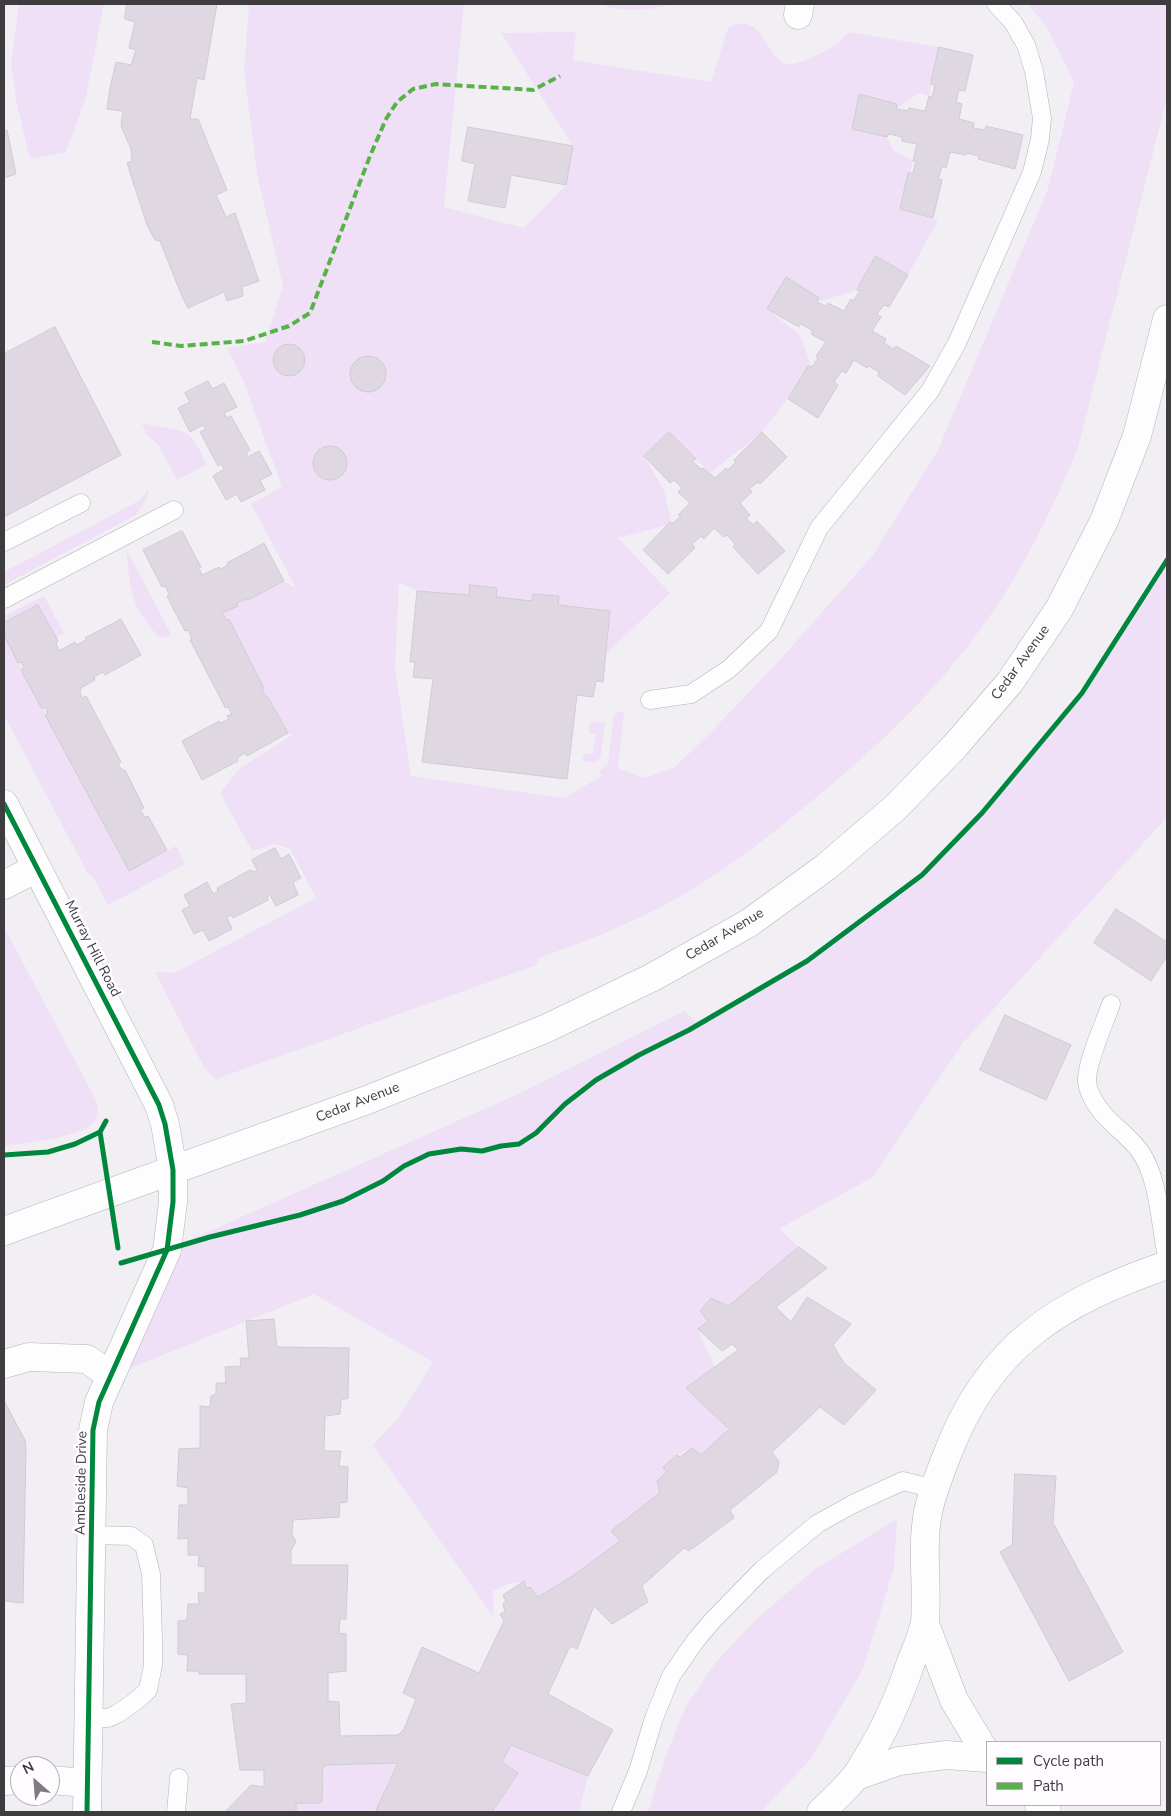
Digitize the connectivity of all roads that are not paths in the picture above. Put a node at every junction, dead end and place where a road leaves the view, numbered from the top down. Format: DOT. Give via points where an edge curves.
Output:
graph roads {
  1 [pos="996,4"];
  2 [pos="1167,319"];
  3 [pos="81,503"];
  4 [pos="174,510"];
  5 [pos="4,542"];
  6 [pos="4,598"];
  7 [pos="650,700"];
  8 [pos="4,804"];
  9 [pos="37,868"];
  10 [pos="4,885"];
  11 [pos="1111,1004"];
  12 [pos="172,1170"];
  13 [pos="9,1224"];
  14 [pos="1167,1256"];
  15 [pos="1167,1265"];
  16 [pos="4,1364"];
  17 [pos="111,1376"];
  18 [pos="934,1489"];
  19 [pos="92,1535"];
  20 [pos="925,1624"];
  21 [pos="88,1718"];
  22 [pos="986,1755"];
  23 [pos="986,1757"];
  24 [pos="856,1776"];
  25 [pos="179,1778"];
  26 [pos="60,1781"];
  27 [pos="87,1783"];
  28 [pos="87,1812"];
  29 [pos="176,1812"];
  30 [pos="621,1812"];
  31 [pos="821,1812"];
  1 -- 7 [label="lane" via="1013,22 1026,45 1040,100 1041,125 1032,172 957,343 930,391 819,528 769,631 729,669 691,694"];
  2 -- 12 [label="street, Cedar Avenue" via="1137,436 1104,521 1059,609 1010,682 955,746 896,807 826,868 749,923 653,977 545,1029 367,1100"];
  3 -- 5 [label="lane"];
  4 -- 6 [label="lane"];
  8 -- 9 [label="street, Murray Hill Road"];
  9 -- 10 [label="street"];
  9 -- 12 [label="street, Murray Hill Road" via="159,1105"];
  11 -- 14 [label="lane" via="1087,1080 1094,1101 1142,1153 1154,1184"];
  12 -- 13 [label="street, Cedar Avenue"];
  12 -- 17 [label="street, Ambleside Drive" via="173,1202 167,1250"];
  15 -- 18 [label="street" via="1088,1297 1052,1317 1022,1340 985,1382 962,1418"];
  16 -- 17 [label="street" via="29,1357 87,1359"];
  17 -- 19 [label="street, Ambleside Drive" via="98,1402 93,1430"];
  18 -- 20 [label="street" via="926,1535"];
  18 -- 30 [label="lane" via="903,1481 817,1524 787,1547 713,1620 671,1676"];
  19 -- 21 [label="street, Ambleside Drive"];
  19 -- 21 [label="lane" via="131,1536 144,1544 150,1574 153,1665 148,1690 136,1700 108,1718"];
  20 -- 22 [label="street" via="954,1700"];
  20 -- 24 [label="street" via="901,1692"];
  21 -- 27 [label="street, Ambleside Drive"];
  23 -- 24 [label="street" via="946,1755 899,1761"];
  24 -- 31 [label="street"];
  25 -- 29 [label="lane"];
  26 -- 27 [label="street"];
  27 -- 28 [label="street, Ambleside Drive"];
}
